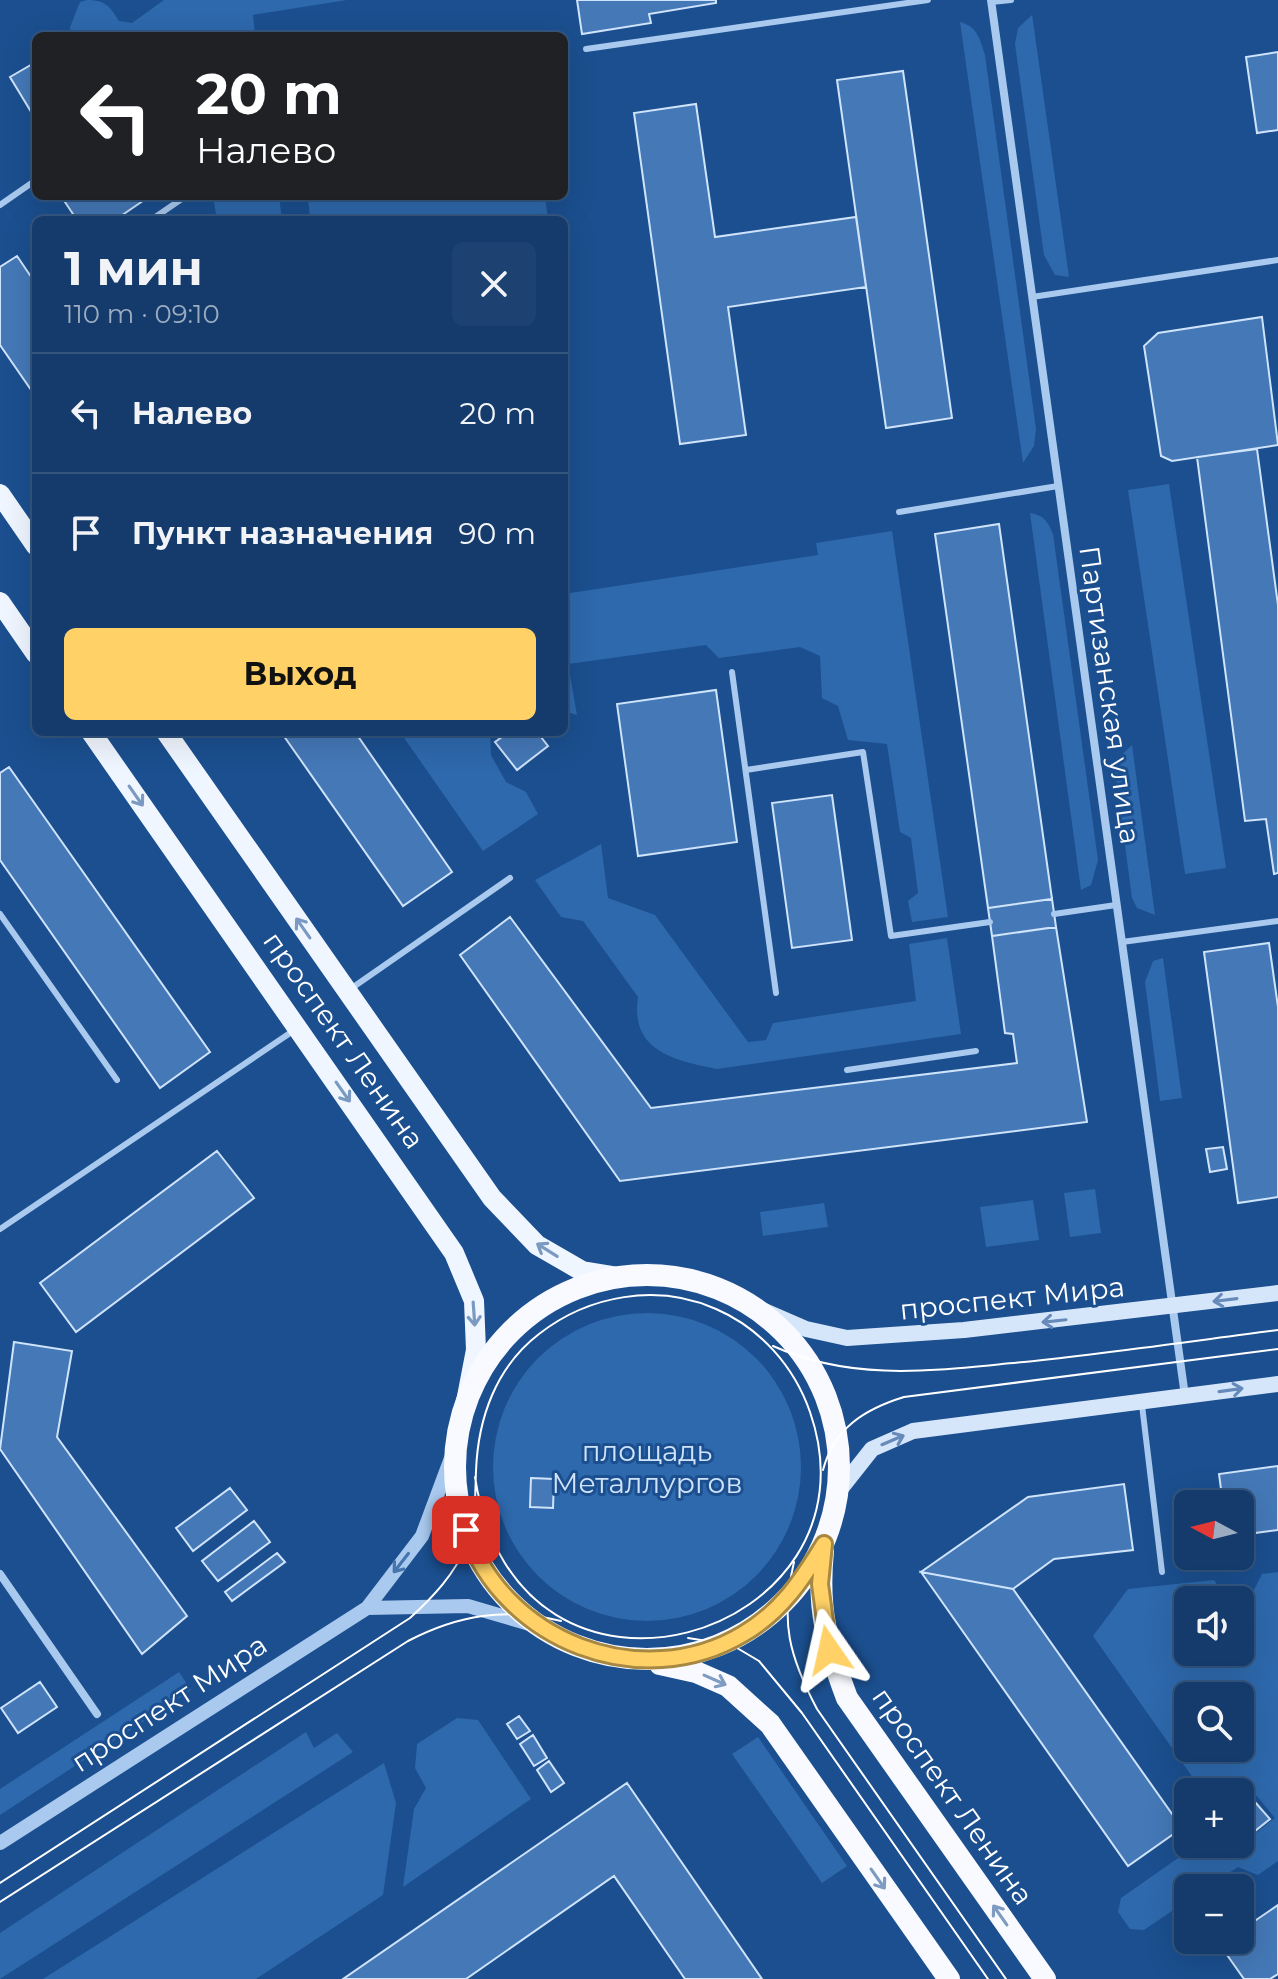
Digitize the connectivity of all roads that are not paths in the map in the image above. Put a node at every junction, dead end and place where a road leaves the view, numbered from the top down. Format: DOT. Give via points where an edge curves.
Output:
graph roads {
  1 [pos="928,0"];
  2 [pos="1011,0"];
  3 [pos="991,1"];
  4 [pos="586,49"];
  5 [pos="32,183"];
  6 [pos="180,200"];
  7 [pos="0,205"];
  8 [pos="157,216"];
  9 [pos="1278,260"];
  10 [pos="1032,297"];
  11 [pos="1058,486"];
  12 [pos="0,494"];
  13 [pos="899,512"];
  14 [pos="32,540"];
  15 [pos="0,602"];
  16 [pos="32,648"];
  17 [pos="732,672"];
  18 [pos="94,736"];
  19 [pos="169,736"];
  20 [pos="746,770"];
  21 [pos="510,878"];
  22 [pos="1116,905"];
  23 [pos="0,914"];
  24 [pos="1054,914"];
  25 [pos="1278,921"];
  26 [pos="990,922"];
  27 [pos="1122,942"];
  28 [pos="347,992"];
  29 [pos="776,993"];
  30 [pos="299,1027"];
  31 [pos="976,1051"];
  32 [pos="847,1070"];
  33 [pos="117,1080"];
  34 [pos="0,1229"];
  35 [pos="619,1277"];
  36 [pos="1278,1293"];
  37 [pos="755,1307"];
  38 [pos="1172,1307"];
  39 [pos="1278,1384"];
  40 [pos="1185,1396"];
  41 [pos="1142,1402"];
  42 [pos="465,1407"];
  43 [pos="457,1442"];
  44 [pos="838,1492"];
  45 [pos="824,1544"];
  46 [pos="1162,1572"];
  47 [pos="0,1574"];
  48 [pos="367,1608"];
  49 [pos="540,1627"];
  50 [pos="640,1660"];
  51 [pos="97,1714"];
  52 [pos="0,1843"];
  53 [pos="949,1979"];
  54 [pos="1045,1979"];
  1 -- 4 [label="lane"];
  2 -- 3 [label="lane"];
  3 -- 10 [label="street, Партизанская улица"];
  5 -- 7 [label="lane"];
  6 -- 8 [label="lane"];
  9 -- 10 [label="lane"];
  10 -- 11 [label="street, Партизанская улица"];
  11 -- 13 [label="lane"];
  11 -- 22 [label="street, Партизанская улица"];
  12 -- 14 [label="main road"];
  15 -- 16 [label="main road"];
  17 -- 20 [label="lane"];
  18 -- 30 [label="main road, проспект Ленина, one-way"];
  28 -- 19 [label="main road, проспект Ленина, one-way"];
  20 -- 26 [label="lane" via="863,752 891,936"];
  20 -- 29 [label="lane"];
  21 -- 28 [label="lane"];
  22 -- 24 [label="lane"];
  22 -- 27 [label="street, Партизанская улица"];
  23 -- 33 [label="lane"];
  25 -- 27 [label="lane"];
  27 -- 38 [label="street, Партизанская улица"];
  35 -- 28 [label="main road, проспект Ленина, one-way" via="582,1271 537,1245 507,1216"];
  30 -- 34 [label="lane"];
  30 -- 42 [label="main road, проспект Ленина, one-way" via="454,1253 474,1301 476,1350"];
  31 -- 32 [label="lane"];
  35 -- 37 [label="highway" via="655,1274 690,1279"];
  35 -- 42 [label="highway" via="574,1289 524,1320 498,1345"];
  36 -- 38 [label="main road, проспект Мира, one-way"];
  38 -- 37 [label="main road, проспект Мира, one-way" via="847,1338 806,1329"];
  37 -- 44 [label="highway" via="790,1339 823,1388 838,1448"];
  38 -- 40 [label="street, Партизанская улица"];
  40 -- 39 [label="main road, one-way"];
  40 -- 41 [label="main road"];
  44 -- 41 [label="main road, one-way" via="872,1449 913,1431"];
  41 -- 46 [label="lane"];
  42 -- 43 [label="highway"];
  43 -- 48 [label="street, проспект Мира, one-way" via="422,1536"];
  43 -- 49 [label="highway" via="461,1513 472,1546 512,1604"];
  44 -- 45 [label="highway"];
  45 -- 50 [label="highway" via="796,1589 742,1635 710,1650"];
  54 -- 45 [label="highway, проспект Ленина, one-way" via="847,1698 821,1615"];
  47 -- 51 [label="street"];
  48 -- 49 [label="street" via="468,1606"];
  48 -- 52 [label="street, проспект Мира"];
  49 -- 50 [label="highway" via="571,1644"];
  50 -- 53 [label="highway, one-way" via="696,1672 728,1686 770,1724"];
}
